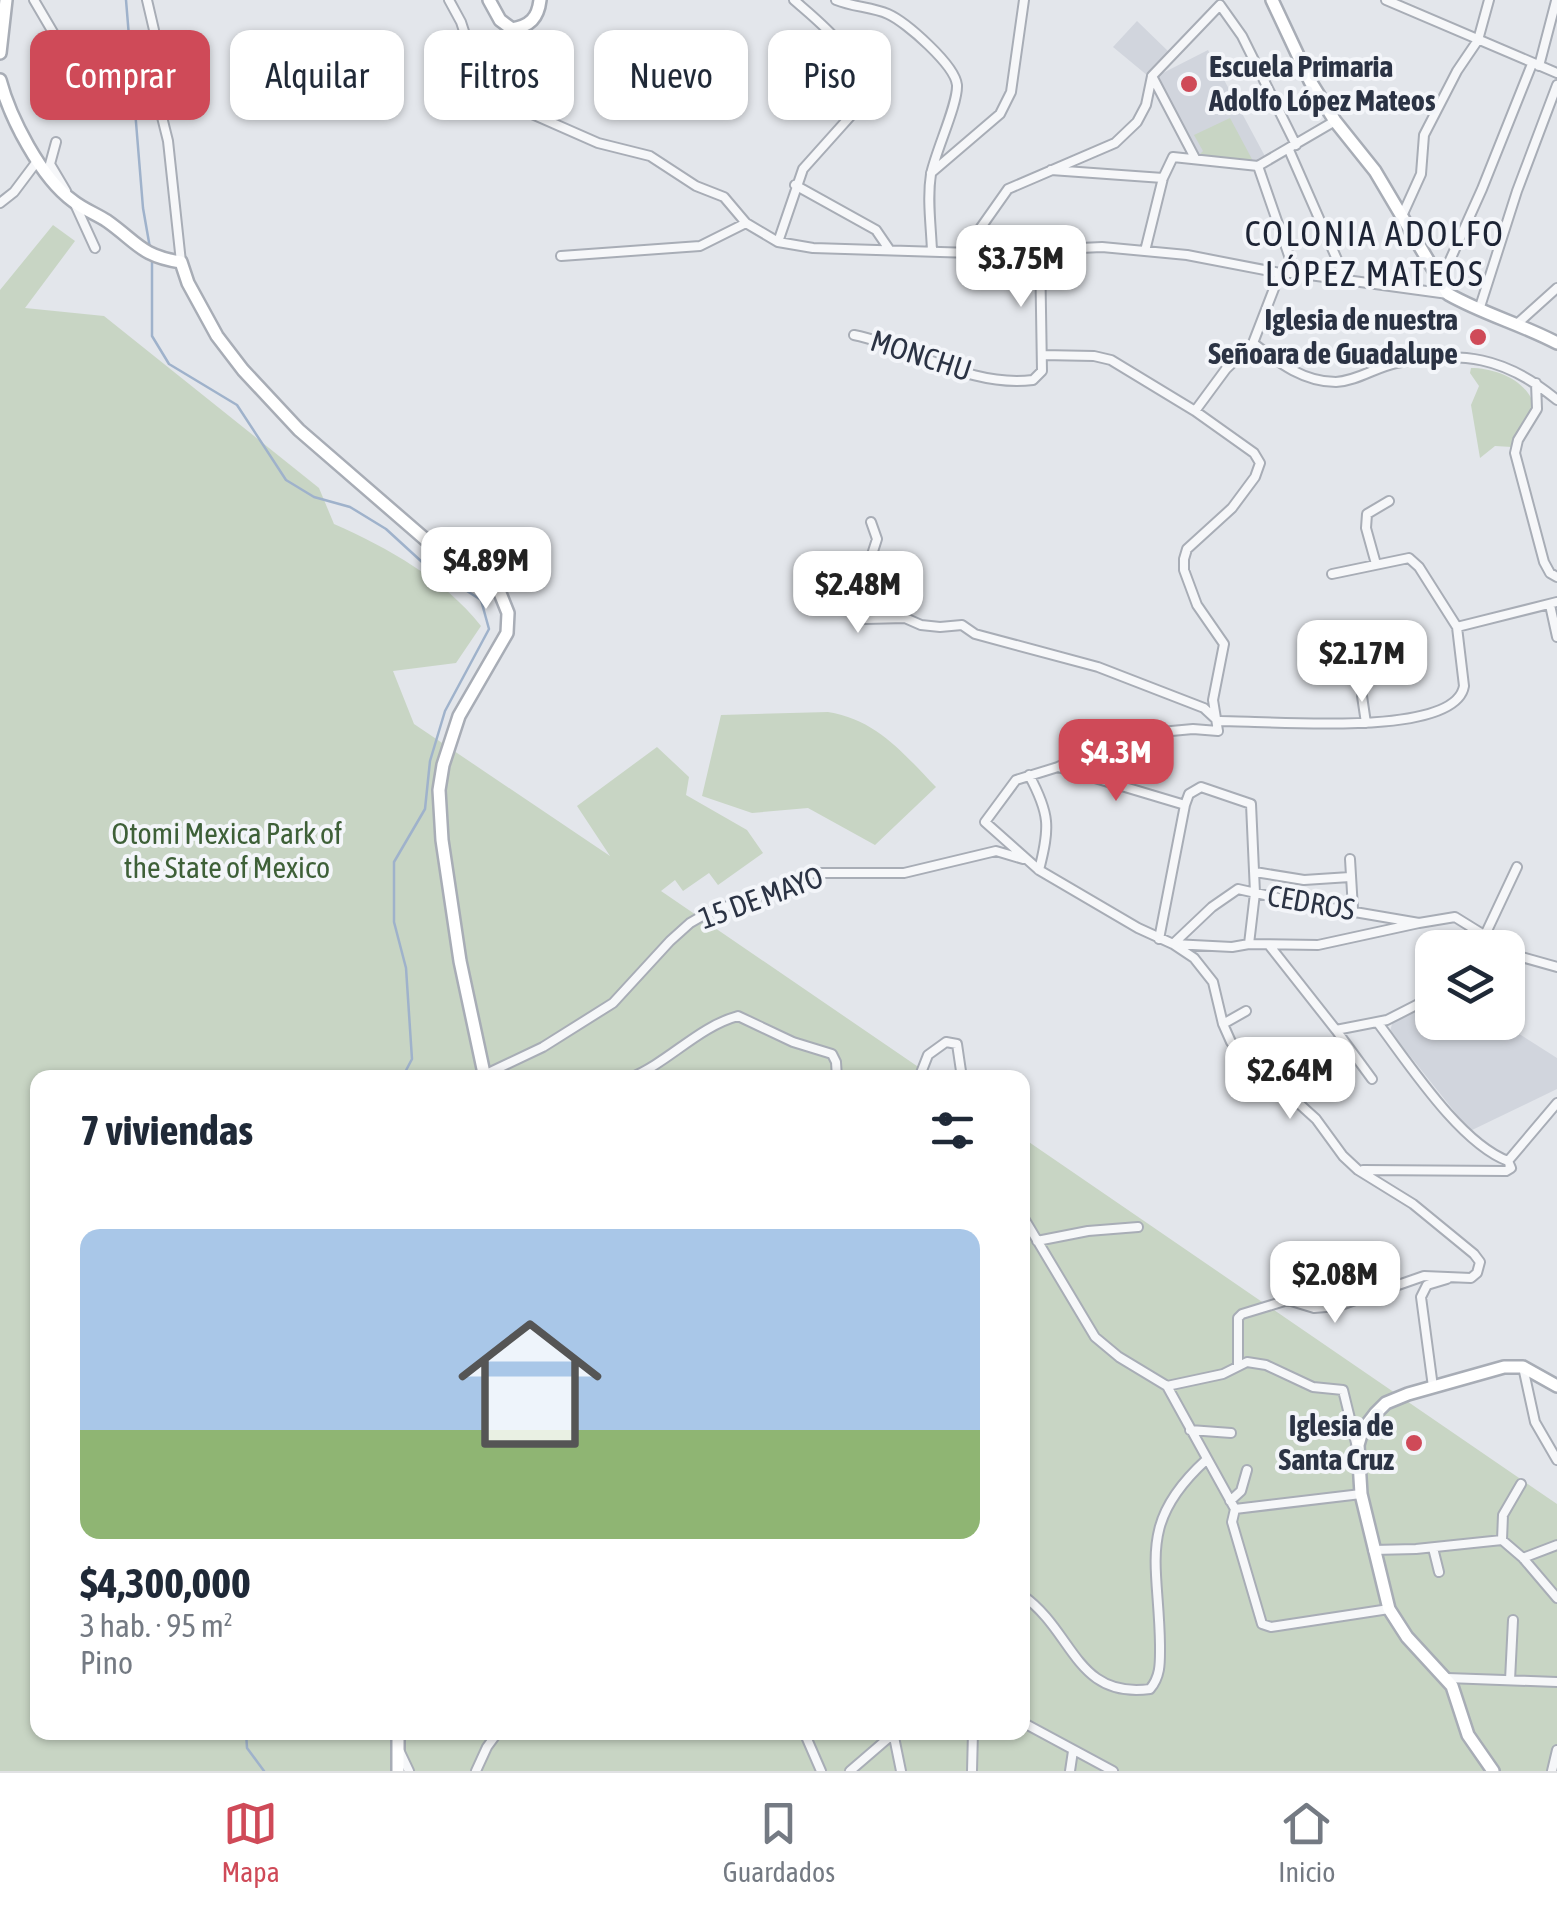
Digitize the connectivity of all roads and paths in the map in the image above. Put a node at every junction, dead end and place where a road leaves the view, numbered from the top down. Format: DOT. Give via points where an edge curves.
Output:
graph roads {
  1 [pos="6,0"];
  2 [pos="34,0"];
  3 [pos="147,0"];
  4 [pos="449,0"];
  5 [pos="489,0"];
  6 [pos="540,0"];
  7 [pos="794,0"];
  8 [pos="836,0"];
  9 [pos="1024,0"];
  10 [pos="1272,0"];
  11 [pos="1386,0"];
  12 [pos="1489,0"];
  13 [pos="1556,1"];
  14 [pos="52,30"];
  15 [pos="1478,40"];
  16 [pos="0,53"];
  17 [pos="1536,65"];
  18 [pos="1557,74"];
  19 [pos="1152,76"];
  20 [pos="0,80"];
  21 [pos="1557,85"];
  22 [pos="1335,121"];
  23 [pos="56,142"];
  24 [pos="1293,148"];
  25 [pos="1195,158"];
  26 [pos="38,160"];
  27 [pos="1258,166"];
  28 [pos="1046,170"];
  29 [pos="932,173"];
  30 [pos="1163,178"];
  31 [pos="795,185"];
  32 [pos="70,199"];
  33 [pos="0,204"];
  34 [pos="1402,216"];
  35 [pos="746,223"];
  36 [pos="778,242"];
  37 [pos="95,248"];
  38 [pos="889,249"];
  39 [pos="1040,250"];
  40 [pos="932,251"];
  41 [pos="1145,251"];
  42 [pos="972,253"];
  43 [pos="561,256"];
  44 [pos="178,261"];
  45 [pos="1295,272"];
  46 [pos="1280,273"];
  47 [pos="1346,280"];
  48 [pos="1557,288"];
  49 [pos="1446,290"];
  50 [pos="1547,298"];
  51 [pos="1557,301"];
  52 [pos="1480,310"];
  53 [pos="1518,323"];
  54 [pos="854,335"];
  55 [pos="1253,343"];
  56 [pos="1557,343"];
  57 [pos="1042,355"];
  58 [pos="1536,383"];
  59 [pos="1557,400"];
  60 [pos="1195,411"];
  61 [pos="1389,501"];
  62 [pos="871,522"];
  63 [pos="1376,564"];
  64 [pos="1332,574"];
  65 [pos="1557,576"];
  66 [pos="1554,603"];
  67 [pos="1457,627"];
  68 [pos="1557,638"];
  69 [pos="1362,696"];
  70 [pos="1218,720"];
  71 [pos="1366,724"];
  72 [pos="1058,766"];
  73 [pos="1029,775"];
  74 [pos="1185,805"];
  75 [pos="1350,859"];
  76 [pos="1025,860"];
  77 [pos="1517,867"];
  78 [pos="1038,870"];
  79 [pos="1254,872"];
  80 [pos="1350,876"];
  81 [pos="1254,893"];
  82 [pos="1353,910"];
  83 [pos="1419,923"];
  84 [pos="1477,930"];
  85 [pos="1487,930"];
  86 [pos="1158,939"];
  87 [pos="1173,944"];
  88 [pos="1249,944"];
  89 [pos="1269,945"];
  90 [pos="1525,958"];
  91 [pos="1557,967"];
  92 [pos="1415,1004"];
  93 [pos="1246,1011"];
  94 [pos="1378,1023"];
  95 [pos="1222,1024"];
  96 [pos="1336,1030"];
  97 [pos="484,1070"];
  98 [pos="497,1070"];
  99 [pos="645,1070"];
  100 [pos="836,1070"];
  101 [pos="921,1070"];
  102 [pos="961,1070"];
  103 [pos="1372,1078"];
  104 [pos="1557,1103"];
  105 [pos="1508,1161"];
  106 [pos="1358,1170"];
  107 [pos="1138,1227"];
  108 [pos="1030,1229"];
  109 [pos="1037,1241"];
  110 [pos="1452,1278"];
  111 [pos="1238,1366"];
  112 [pos="1523,1367"];
  113 [pos="1167,1386"];
  114 [pos="1557,1386"];
  115 [pos="1433,1387"];
  116 [pos="1190,1430"];
  117 [pos="1231,1432"];
  118 [pos="1206,1460"];
  119 [pos="1557,1460"];
  120 [pos="1358,1463"];
  121 [pos="1247,1470"];
  122 [pos="1521,1484"];
  123 [pos="1361,1494"];
  124 [pos="1232,1506"];
  125 [pos="1502,1540"];
  126 [pos="1557,1545"];
  127 [pos="1433,1548"];
  128 [pos="1374,1550"];
  129 [pos="1523,1558"];
  130 [pos="1439,1572"];
  131 [pos="1557,1598"];
  132 [pos="1030,1603"];
  133 [pos="1389,1609"];
  134 [pos="1513,1620"];
  135 [pos="1447,1678"];
  136 [pos="1510,1680"];
  137 [pos="1557,1682"];
  138 [pos="1030,1727"];
  139 [pos="396,1740"];
  140 [pos="397,1740"];
  141 [pos="492,1740"];
  142 [pos="807,1740"];
  143 [pos="885,1740"];
  144 [pos="894,1740"];
  145 [pos="973,1740"];
  146 [pos="1557,1750"];
  147 [pos="1073,1751"];
  148 [pos="398,1771"];
  149 [pos="410,1771"];
  150 [pos="476,1771"];
  151 [pos="821,1771"];
  152 [pos="850,1771"];
  153 [pos="901,1771"];
  154 [pos="972,1771"];
  155 [pos="1070,1771"];
  156 [pos="1113,1771"];
  157 [pos="1494,1771"];
  158 [pos="1552,1771"];
  1 -- 16 [label="main road"];
  2 -- 14 [label="street"];
  3 -- 44 [label="street"];
  4 -- 35 [label="street" via="475,64 507,104 598,143 650,156 727,200"];
  5 -- 6 [label="main road" via="512,29 532,21"];
  7 -- 31 [label="street" via="843,47 863,84 863,102 813,155"];
  8 -- 29 [label="street" via="890,15 953,72 956,96"];
  9 -- 29 [label="street" via="1011,92 1000,114"];
  10 -- 22 [label="main road"];
  11 -- 15 [label="street"];
  12 -- 15 [label="street"];
  13 -- 17 [label="street"];
  15 -- 17 [label="street"];
  15 -- 34 [label="street" via="1424,134 1422,174"];
  17 -- 18 [label="street"];
  17 -- 49 [label="street" via="1446,269"];
  19 -- 24 [label="street" via="1220,5 1242,36"];
  19 -- 25 [label="street"];
  19 -- 28 [label="street" via="1146,105 1126,134"];
  20 -- 26 [label="main road"];
  21 -- 52 [label="street"];
  22 -- 24 [label="street"];
  22 -- 34 [label="main road"];
  23 -- 32 [label="street" via="50,164"];
  24 -- 27 [label="street"];
  24 -- 47 [label="street"];
  25 -- 27 [label="street"];
  25 -- 30 [label="street" via="1172,156"];
  26 -- 32 [label="main road"];
  26 -- 33 [label="street"];
  27 -- 45 [label="street"];
  28 -- 30 [label="street"];
  28 -- 42 [label="street" via="1008,189 977,232"];
  29 -- 40 [label="street"];
  30 -- 41 [label="street"];
  31 -- 36 [label="street"];
  31 -- 38 [label="street" via="876,230"];
  32 -- 37 [label="street"];
  32 -- 44 [label="main road" via="144,253"];
  34 -- 49 [label="main road"];
  35 -- 36 [label="street"];
  35 -- 43 [label="street" via="700,246"];
  36 -- 38 [label="street"];
  38 -- 40 [label="street"];
  39 -- 41 [label="street"];
  39 -- 42 [label="street"];
  39 -- 57 [label="street"];
  40 -- 42 [label="street"];
  41 -- 46 [label="street"];
  44 -- 97 [label="main road" via="216,336 278,408 426,540 486,572 505,602 506,633 460,716 440,790 460,961"];
  45 -- 46 [label="street"];
  45 -- 47 [label="street"];
  46 -- 55 [label="street"];
  47 -- 49 [label="street"];
  48 -- 50 [label="street"];
  49 -- 52 [label="main road"];
  50 -- 51 [label="street"];
  50 -- 53 [label="street"];
  52 -- 53 [label="main road"];
  53 -- 56 [label="main road"];
  54 -- 57 [label="street, MONCHU" via="950,370 1023,381 1040,374"];
  55 -- 58 [label="street" via="1284,367 1325,381 1395,363 1454,359 1496,362"];
  55 -- 60 [label="street"];
  57 -- 60 [label="street" via="1111,360"];
  58 -- 59 [label="street"];
  58 -- 65 [label="street" via="1536,408 1515,460 1544,562"];
  60 -- 70 [label="street" via="1260,463 1222,520 1184,559 1196,605 1224,644 1213,700"];
  61 -- 63 [label="street" via="1371,509 1366,521"];
  62 -- 70 [label="street" via="877,539 856,604 870,620 958,624 1098,666 1204,708"];
  63 -- 64 [label="street"];
  63 -- 67 [label="street" via="1414,562"];
  66 -- 67 [label="street"];
  66 -- 68 [label="street"];
  67 -- 71 [label="street" via="1464,686 1456,703"];
  69 -- 71 [label="street"];
  70 -- 71 [label="street"];
  70 -- 72 [label="street" via="1218,731 1127,737"];
  72 -- 73 [label="street"];
  72 -- 74 [label="street"];
  73 -- 76 [label="street" via="1016,780 985,822"];
  73 -- 78 [label="street" via="1048,816"];
  74 -- 79 [label="street" via="1201,787 1251,804"];
  74 -- 86 [label="street"];
  75 -- 80 [label="street"];
  76 -- 78 [label="street"];
  76 -- 98 [label="street, 15 DE MAYO" via="996,851 904,872 813,873 710,912 670,941 613,1003"];
  77 -- 85 [label="street"];
  78 -- 86 [label="street"];
  79 -- 80 [label="street" via="1304,880"];
  79 -- 81 [label="street"];
  80 -- 82 [label="street"];
  81 -- 82 [label="street, CEDROS"];
  81 -- 87 [label="street, CEDROS" via="1232,892"];
  81 -- 88 [label="street"];
  82 -- 83 [label="street, CEDROS"];
  83 -- 84 [label="street, CEDROS" via="1455,917"];
  83 -- 89 [label="street" via="1341,942"];
  86 -- 87 [label="street"];
  87 -- 88 [label="street"];
  87 -- 95 [label="street" via="1212,982"];
  88 -- 89 [label="street"];
  89 -- 96 [label="street"];
  90 -- 91 [label="street, CEDROS"];
  92 -- 94 [label="street"];
  93 -- 95 [label="street"];
  94 -- 96 [label="street"];
  94 -- 105 [label="street" via="1458,1124 1491,1155"];
  95 -- 106 [label="street" via="1231,1042 1316,1119"];
  96 -- 103 [label="street"];
  99 -- 100 [label="street" via="738,1016 832,1054"];
  101 -- 102 [label="street" via="946,1042 957,1044"];
  104 -- 105 [label="street"];
  105 -- 106 [label="street" via="1511,1168 1497,1173"];
  106 -- 110 [label="street" via="1479,1258 1475,1276"];
  107 -- 109 [label="street"];
  108 -- 109 [label="street"];
  109 -- 113 [label="street" via="1095,1337"];
  110 -- 111 [label="street" via="1418,1277 1338,1306 1288,1300 1246,1312 1238,1318"];
  110 -- 115 [label="street" via="1422,1292"];
  111 -- 113 [label="street"];
  111 -- 120 [label="street" via="1258,1362 1313,1387 1343,1390"];
  112 -- 114 [label="main road"];
  112 -- 115 [label="main road"];
  112 -- 119 [label="street" via="1535,1422"];
  113 -- 116 [label="street"];
  115 -- 120 [label="main road" via="1397,1398 1375,1414 1362,1431"];
  116 -- 117 [label="street"];
  116 -- 118 [label="street"];
  118 -- 124 [label="street"];
  118 -- 132 [label="street" via="1183,1480 1158,1527 1160,1667 1150,1690 1116,1690 1090,1675 1061,1632"];
  120 -- 123 [label="main road"];
  121 -- 124 [label="street"];
  122 -- 125 [label="street" via="1503,1515"];
  123 -- 124 [label="street"];
  123 -- 128 [label="main road"];
  124 -- 133 [label="street" via="1264,1627"];
  125 -- 127 [label="street"];
  125 -- 129 [label="street"];
  126 -- 129 [label="street"];
  127 -- 128 [label="street"];
  127 -- 130 [label="street"];
  128 -- 133 [label="main road"];
  129 -- 131 [label="street"];
  133 -- 135 [label="main road"];
  134 -- 136 [label="street"];
  135 -- 136 [label="street"];
  135 -- 157 [label="main road" via="1468,1735"];
  136 -- 137 [label="street"];
  138 -- 147 [label="street"];
  139 -- 148 [label="main road"];
  140 -- 149 [label="street"];
  141 -- 150 [label="street"];
  142 -- 151 [label="street"];
  143 -- 152 [label="street"];
  144 -- 153 [label="street"];
  145 -- 154 [label="street"];
  146 -- 158 [label="street"];
  147 -- 155 [label="street"];
  147 -- 156 [label="street"];
}
